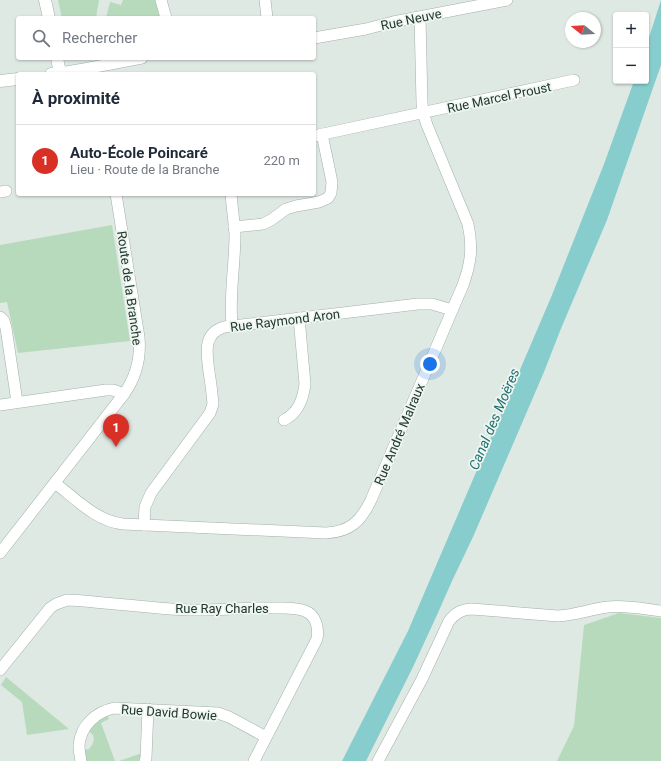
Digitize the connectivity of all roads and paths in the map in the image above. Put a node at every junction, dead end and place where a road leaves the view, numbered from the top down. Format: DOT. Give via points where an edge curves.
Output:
graph roads {
  1 [pos="161,0"];
  2 [pos="265,0"];
  3 [pos="507,0"];
  4 [pos="165,16"];
  5 [pos="267,16"];
  6 [pos="420,17"];
  7 [pos="316,38"];
  8 [pos="57,60"];
  9 [pos="128,60"];
  10 [pos="94,71"];
  11 [pos="55,72"];
  12 [pos="74,72"];
  13 [pos="15,79"];
  14 [pos="574,80"];
  15 [pos="0,81"];
  16 [pos="423,113"];
  17 [pos="318,135"];
  18 [pos="116,196"];
  19 [pos="231,196"];
  20 [pos="234,227"];
  21 [pos="452,310"];
  22 [pos="0,317"];
  23 [pos="299,318"];
  24 [pos="232,326"];
  25 [pos="124,394"];
  26 [pos="17,402"];
  27 [pos="0,405"];
  28 [pos="284,420"];
  29 [pos="55,483"];
  30 [pos="144,525"];
  31 [pos="0,552"];
  32 [pos="661,611"];
  33 [pos="0,670"];
  34 [pos="148,709"];
  35 [pos="266,737"];
  36 [pos="81,761"];
  37 [pos="145,761"];
  38 [pos="254,761"];
  39 [pos="378,761"];
  1 -- 4 [label="street"];
  2 -- 5 [label="street"];
  3 -- 6 [label="street, Rue Neuve"];
  6 -- 7 [label="street, Rue Neuve"];
  6 -- 16 [label="street, Rue André Malraux"];
  8 -- 11 [label="street"];
  9 -- 10 [label="street"];
  10 -- 12 [label="street"];
  13 -- 15 [label="street"];
  14 -- 16 [label="street, Rue Marcel Proust"];
  16 -- 17 [label="street, Rue Marcel Proust"];
  16 -- 21 [label="street, Rue André Malraux" via="470,234 470,264"];
  17 -- 20 [label="street" via="332,182 328,198 286,209 263,224"];
  18 -- 25 [label="street, Route de la Branche" via="140,342 136,371"];
  19 -- 20 [label="street"];
  20 -- 24 [label="street"];
  21 -- 23 [label="street, Rue Raymond Aron" via="422,304"];
  21 -- 30 [label="street, Rue André Malraux" via="369,505 361,518 351,527 326,534"];
  22 -- 26 [label="street" via="6,328"];
  23 -- 24 [label="street, Rue Raymond Aron"];
  23 -- 28 [label="street" via="305,384 298,409"];
  24 -- 30 [label="street, Rue Raymond Aron" via="218,329 209,340 207,349 212,408 151,492 145,507"];
  25 -- 26 [label="street" via="106,390"];
  25 -- 29 [label="street, Route de la Branche"];
  26 -- 27 [label="street"];
  29 -- 30 [label="street, Rue André Malraux" via="103,519 119,524"];
  29 -- 31 [label="street, Route de la Branche"];
  32 -- 39 [label="street" via="609,607 558,616 472,609 461,611 449,621"];
  33 -- 35 [label="street, Rue Ray Charles" via="50,608 67,600 188,610 258,607 304,610 310,613 316,622 316,639"];
  34 -- 35 [label="street, Rue David Bowie" via="218,713"];
  34 -- 36 [label="street, Rue David Bowie" via="114,708 92,718 80,739"];
  34 -- 37 [label="street"];
  35 -- 38 [label="street, Rue Ray Charles"];
}
